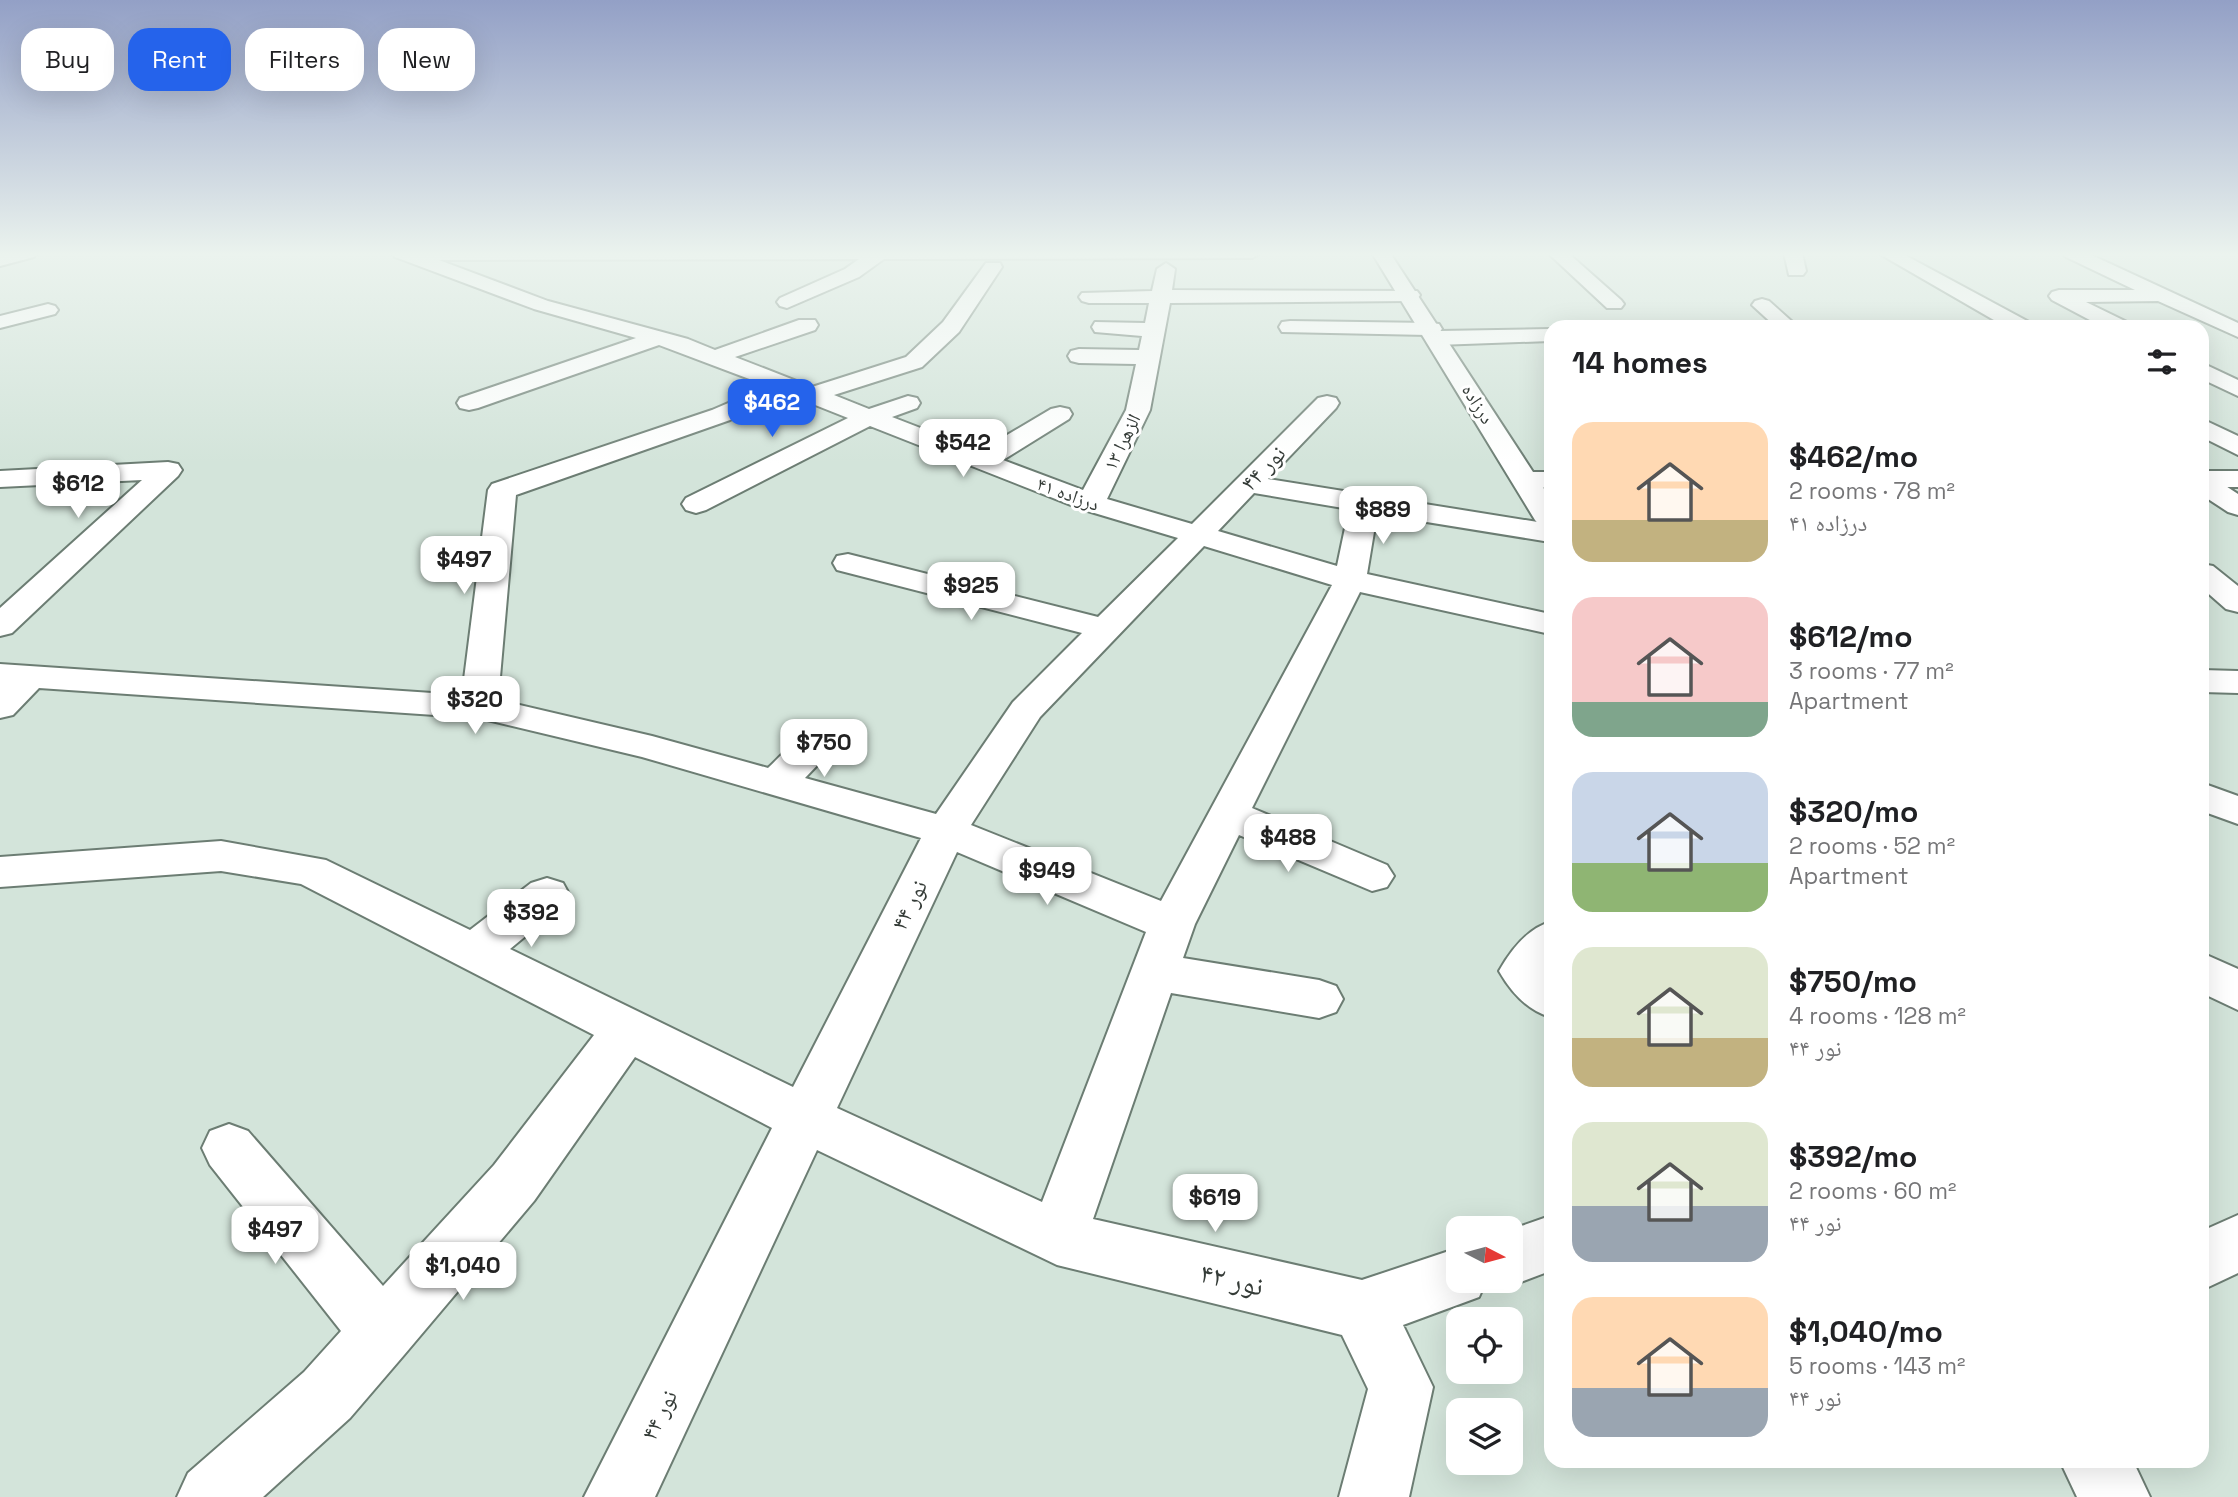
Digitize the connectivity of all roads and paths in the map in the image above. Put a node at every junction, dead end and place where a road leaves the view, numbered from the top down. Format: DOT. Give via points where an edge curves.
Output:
graph roads {
  1 [pos="604,323"];
  2 [pos="954,323"];
  3 [pos="1155,323"];
  4 [pos="1428,323"];
  5 [pos="2221,323"];
  6 [pos="807,325"];
  7 [pos="1103,327"];
  8 [pos="1290,327"];
  9 [pos="1154,330"];
  10 [pos="2238,331"];
  11 [pos="1434,333"];
  12 [pos="1544,335"];
  13 [pos="658,338"];
  14 [pos="1079,356"];
  15 [pos="715,357"];
  16 [pos="1149,357"];
  17 [pos="2209,374"];
  18 [pos="2238,388"];
  19 [pos="801,391"];
  20 [pos="469,403"];
  21 [pos="908,403"];
  22 [pos="1327,403"];
  23 [pos="1060,414"];
  24 [pos="869,417"];
  25 [pos="2209,431"];
  26 [pos="2238,447"];
  27 [pos="982,461"];
  28 [pos="0,479"];
  29 [pos="1538,480"];
  30 [pos="2238,480"];
  31 [pos="2209,481"];
  32 [pos="1247,484"];
  33 [pos="2209,486"];
  34 [pos="1544,500"];
  35 [pos="1091,503"];
  36 [pos="1364,503"];
  37 [pos="696,504"];
  38 [pos="2238,506"];
  39 [pos="1544,532"];
  40 [pos="1198,535"];
  41 [pos="848,563"];
  42 [pos="2209,579"];
  43 [pos="1350,580"];
  44 [pos="2238,602"];
  45 [pos="1544,623"];
  46 [pos="0,626"];
  47 [pos="1106,629"];
  48 [pos="15,676"];
  49 [pos="2209,681"];
  50 [pos="2238,682"];
  51 [pos="0,707"];
  52 [pos="480,707"];
  53 [pos="831,731"];
  54 [pos="776,783"];
  55 [pos="2209,799"];
  56 [pos="2238,811"];
  57 [pos="1229,814"];
  58 [pos="946,831"];
  59 [pos="0,872"];
  60 [pos="1372,876"];
  61 [pos="547,894"];
  62 [pos="1172,924"];
  63 [pos="1544,946"];
  64 [pos="474,953"];
  65 [pos="1154,972"];
  66 [pos="2209,975"];
  67 [pos="2238,991"];
  68 [pos="1544,992"];
  69 [pos="1319,999"];
  70 [pos="627,1029"];
  71 [pos="804,1118"];
  72 [pos="229,1148"];
  73 [pos="1057,1238"];
  74 [pos="2238,1242"];
  75 [pos="1544,1246"];
  76 [pos="1523,1253"];
  77 [pos="2209,1258"];
  78 [pos="1446,1281"];
  79 [pos="1362,1310"];
  80 [pos="382,1333"];
  81 [pos="2098,1468"];
  82 [pos="212,1497"];
  83 [pos="620,1497"];
  84 [pos="1374,1497"];
  85 [pos="2115,1497"];
  1 -- 13 [label="street, درزاده ۴۱"];
  2 -- 19 [label="street" via="914,362"];
  3 -- 9 [label="street, الزهرا ۱۳"];
  4 -- 11 [label="street, درزاده"];
  5 -- 10 [label="street"];
  6 -- 15 [label="street"];
  7 -- 9 [label="street"];
  8 -- 11 [label="street"];
  9 -- 16 [label="street, الزهرا ۱۳"];
  11 -- 12 [label="street"];
  11 -- 29 [label="street, درزاده"];
  13 -- 15 [label="street, درزاده ۴۱"];
  13 -- 20 [label="street"];
  14 -- 16 [label="street"];
  15 -- 19 [label="street, درزاده ۴۱"];
  16 -- 35 [label="street, الزهرا ۱۳" via="1138,410"];
  17 -- 18 [label="street"];
  19 -- 24 [label="street, درزاده ۴۱"];
  19 -- 52 [label="street" via="502,490"];
  21 -- 24 [label="street"];
  22 -- 32 [label="street, نور ۴۴"];
  23 -- 27 [label="street"];
  24 -- 27 [label="street, درزاده ۴۱"];
  24 -- 37 [label="street"];
  25 -- 26 [label="street"];
  27 -- 35 [label="street, درزاده ۴۱"];
  28 -- 46 [label="street" via="167,470"];
  29 -- 34 [label="street, درزاده"];
  30 -- 31 [label="street"];
  32 -- 36 [label="street"];
  32 -- 40 [label="street, نور ۴۴"];
  33 -- 38 [label="street"];
  35 -- 40 [label="street, درزاده ۴۱"];
  36 -- 39 [label="street"];
  36 -- 43 [label="street"];
  40 -- 43 [label="street, درزاده ۴۱"];
  40 -- 47 [label="street, نور ۴۴"];
  41 -- 47 [label="street"];
  42 -- 44 [label="street"];
  43 -- 45 [label="street, درزاده ۴۱"];
  43 -- 57 [label="street"];
  47 -- 58 [label="street, نور ۴۴" via="1026,709"];
  48 -- 51 [label="street"];
  48 -- 52 [label="street"];
  49 -- 50 [label="street"];
  52 -- 54 [label="street"];
  53 -- 54 [label="street"];
  54 -- 58 [label="street"];
  55 -- 56 [label="street"];
  57 -- 60 [label="street"];
  57 -- 62 [label="street"];
  58 -- 62 [label="street"];
  58 -- 71 [label="street, نور ۴۴"];
  59 -- 64 [label="street, نور ۴۲" via="221,856 285,866 311,871"];
  61 -- 64 [label="street"];
  62 -- 65 [label="street"];
  63 -- 68 [label="street" via="1523,971"];
  64 -- 70 [label="street, نور ۴۲"];
  65 -- 69 [label="street"];
  65 -- 73 [label="street"];
  66 -- 67 [label="street"];
  70 -- 71 [label="street, نور ۴۲"];
  70 -- 80 [label="street" via="514,1183"];
  71 -- 73 [label="street, نور ۴۲"];
  71 -- 83 [label="street, نور ۴۴"];
  72 -- 80 [label="street"];
  73 -- 79 [label="street, نور ۴۲"];
  74 -- 77 [label="street"];
  75 -- 76 [label="street"];
  78 -- 79 [label="street"];
  79 -- 84 [label="street" via="1401,1387"];
  80 -- 82 [label="street" via="327,1395"];
  81 -- 85 [label="street"];
}
